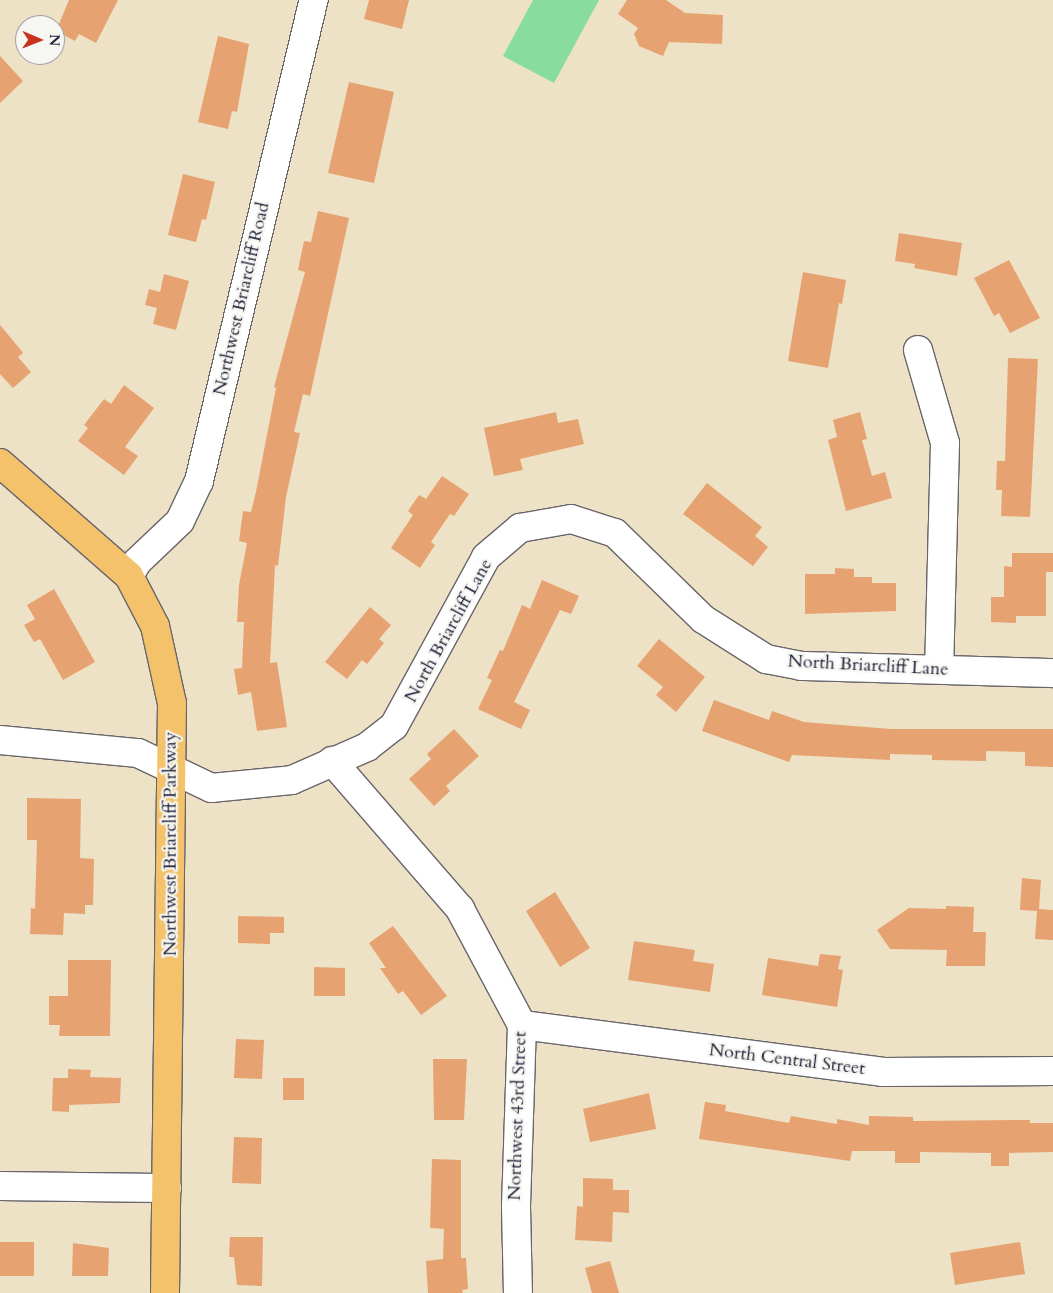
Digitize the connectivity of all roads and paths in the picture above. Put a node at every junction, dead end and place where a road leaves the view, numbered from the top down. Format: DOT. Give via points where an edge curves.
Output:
graph roads {
  1 [pos="314,0"];
  2 [pos="918,350"];
  3 [pos="0,463"];
  4 [pos="129,576"];
  5 [pos="939,669"];
  6 [pos="1053,673"];
  7 [pos="0,740"];
  8 [pos="332,761"];
  9 [pos="172,770"];
  10 [pos="522,1025"];
  11 [pos="1053,1071"];
  12 [pos="0,1186"];
  13 [pos="167,1188"];
  14 [pos="165,1293"];
  15 [pos="518,1293"];
  1 -- 4 [label="street, Northwest Briarcliff Road" via="199,480 180,521 137,562"];
  2 -- 5 [label="street" via="945,443"];
  3 -- 4 [label="main road, Northwest Briarcliff Parkway"];
  4 -- 9 [label="main road, Northwest Briarcliff Parkway" via="155,626 172,703"];
  5 -- 6 [label="street, North Briarcliff Lane"];
  5 -- 8 [label="street, North Briarcliff Lane" via="801,666 766,658 703,619 615,533 571,519 520,528 486,557 394,726 367,747"];
  7 -- 9 [label="street, North Briarcliff Lane" via="138,753"];
  8 -- 9 [label="street, North Briarcliff Lane" via="292,780 211,788"];
  8 -- 10 [label="street, Northwest 43rd Street" via="460,909"];
  9 -- 13 [label="main road, Northwest Briarcliff Parkway"];
  10 -- 11 [label="street, North Central Street" via="882,1072"];
  10 -- 15 [label="street, Northwest 43rd Street" via="516,1207"];
  12 -- 13 [label="street"];
  13 -- 14 [label="main road, Northwest Briarcliff Parkway"];
}
